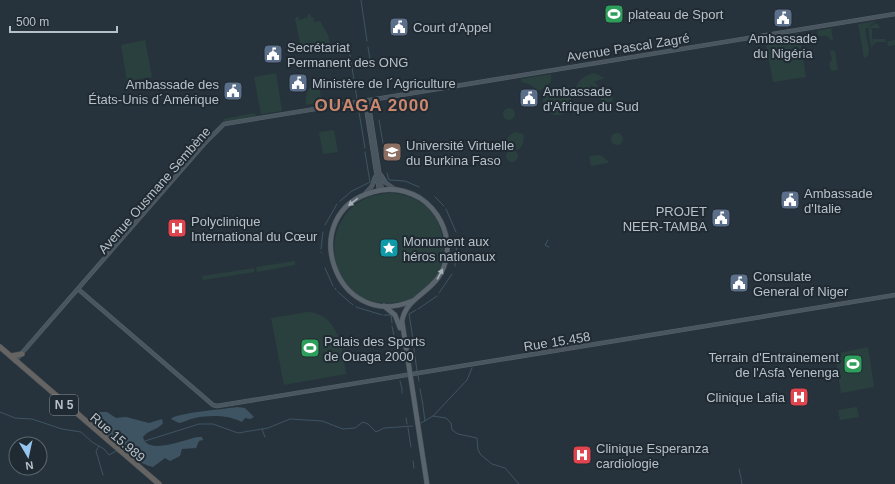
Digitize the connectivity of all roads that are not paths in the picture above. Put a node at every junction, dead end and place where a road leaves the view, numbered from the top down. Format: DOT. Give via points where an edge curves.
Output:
graph roads {
  1 [pos="895,14"];
  2 [pos="367,102"];
  3 [pos="378,171"];
  4 [pos="380,190"];
  5 [pos="397,190"];
  6 [pos="364,195"];
  7 [pos="79,290"];
  8 [pos="895,295"];
  9 [pos="412,301"];
  10 [pos="382,305"];
  11 [pos="0,348"];
  12 [pos="17,359"];
  13 [pos="409,375"];
  14 [pos="119,451"];
  15 [pos="155,484"];
  16 [pos="159,484"];
  17 [pos="424,484"];
  18 [pos="427,484"];
  1 -- 2 [label="main road, Avenue Pascal Zagré"];
  2 -- 3 [label="main road"];
  2 -- 7 [label="main road, Avenue Ousmane Sembène" via="223,127"];
  3 -- 4 [label="main road"];
  3 -- 5 [label="main road" via="386,183"];
  3 -- 6 [label="main road" via="372,186"];
  4 -- 5 [label="main road"];
  4 -- 6 [label="main road"];
  9 -- 5 [label="main road, one-way" via="428,290 441,273 447,256 446,237 439,218 428,204"];
  6 -- 10 [label="main road, one-way" via="347,207 337,220 331,237 331,256 337,276 348,290 363,300"];
  7 -- 12 [label="main road, Avenue Ousmane Sembène"];
  7 -- 13 [label="main road, Rue 15.458" via="213,405 222,406"];
  8 -- 13 [label="main road, Rue 15.458"];
  9 -- 10 [label="main road" via="398,305"];
  9 -- 13 [label="main road" via="402,321"];
  10 -- 13 [label="main road" via="393,312 399,323"];
  11 -- 12 [label="highway, N 5"];
  12 -- 14 [label="highway, Rue 15.989 / N 5"];
  12 -- 14 [label="highway, N 5"];
  13 -- 17 [label="main road"];
  13 -- 18 [label="main road"];
  14 -- 15 [label="highway, Rue 15.989 / N 5"];
  14 -- 16 [label="highway, N 5"];
}
